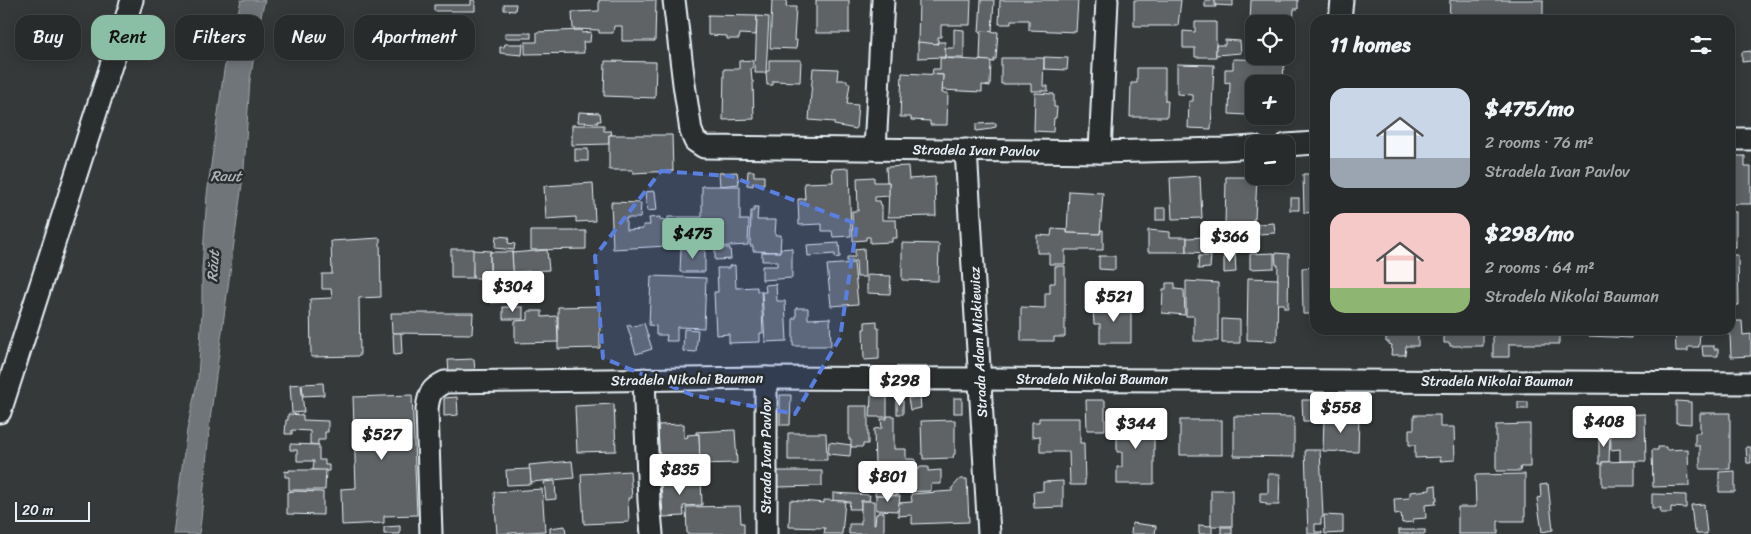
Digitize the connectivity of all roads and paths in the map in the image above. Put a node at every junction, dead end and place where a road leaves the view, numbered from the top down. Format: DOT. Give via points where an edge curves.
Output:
graph roads {
  1 [pos="132,0"];
  2 [pos="674,0"];
  3 [pos="883,0"];
  4 [pos="1107,0"];
  5 [pos="1342,0"];
  6 [pos="1340,15"];
  7 [pos="1735,139"];
  8 [pos="1751,139"];
  9 [pos="1310,143"];
  10 [pos="1295,144"];
  11 [pos="1245,148"];
  12 [pos="876,149"];
  13 [pos="966,150"];
  14 [pos="1100,152"];
  15 [pos="766,378"];
  16 [pos="981,378"];
  17 [pos="644,379"];
  18 [pos="1751,383"];
  19 [pos="0,412"];
  20 [pos="431,534"];
  21 [pos="652,534"];
  22 [pos="766,534"];
  23 [pos="989,534"];
  1 -- 19 [label="street"];
  2 -- 12 [label="street, Stradela Ivan Pavlov" via="691,131 700,145"];
  3 -- 12 [label="street"];
  4 -- 14 [label="street"];
  5 -- 6 [label="street"];
  7 -- 8 [label="street"];
  9 -- 10 [label="street"];
  11 -- 14 [label="street, Stradela Ivan Pavlov"];
  12 -- 13 [label="street, Stradela Ivan Pavlov"];
  13 -- 14 [label="street, Stradela Ivan Pavlov"];
  13 -- 16 [label="street, Strada Adam Mickiewicz"];
  15 -- 16 [label="street, Stradela Nikolai Bauman"];
  15 -- 17 [label="street, Stradela Nikolai Bauman"];
  15 -- 22 [label="street, Strada Ivan Pavlov"];
  16 -- 18 [label="street, Stradela Nikolai Bauman"];
  16 -- 23 [label="street, Strada Adam Mickiewicz"];
  17 -- 20 [label="street, Stradela Nikolai Bauman" via="445,382 435,387 429,396 427,409"];
  17 -- 21 [label="street"];
}
